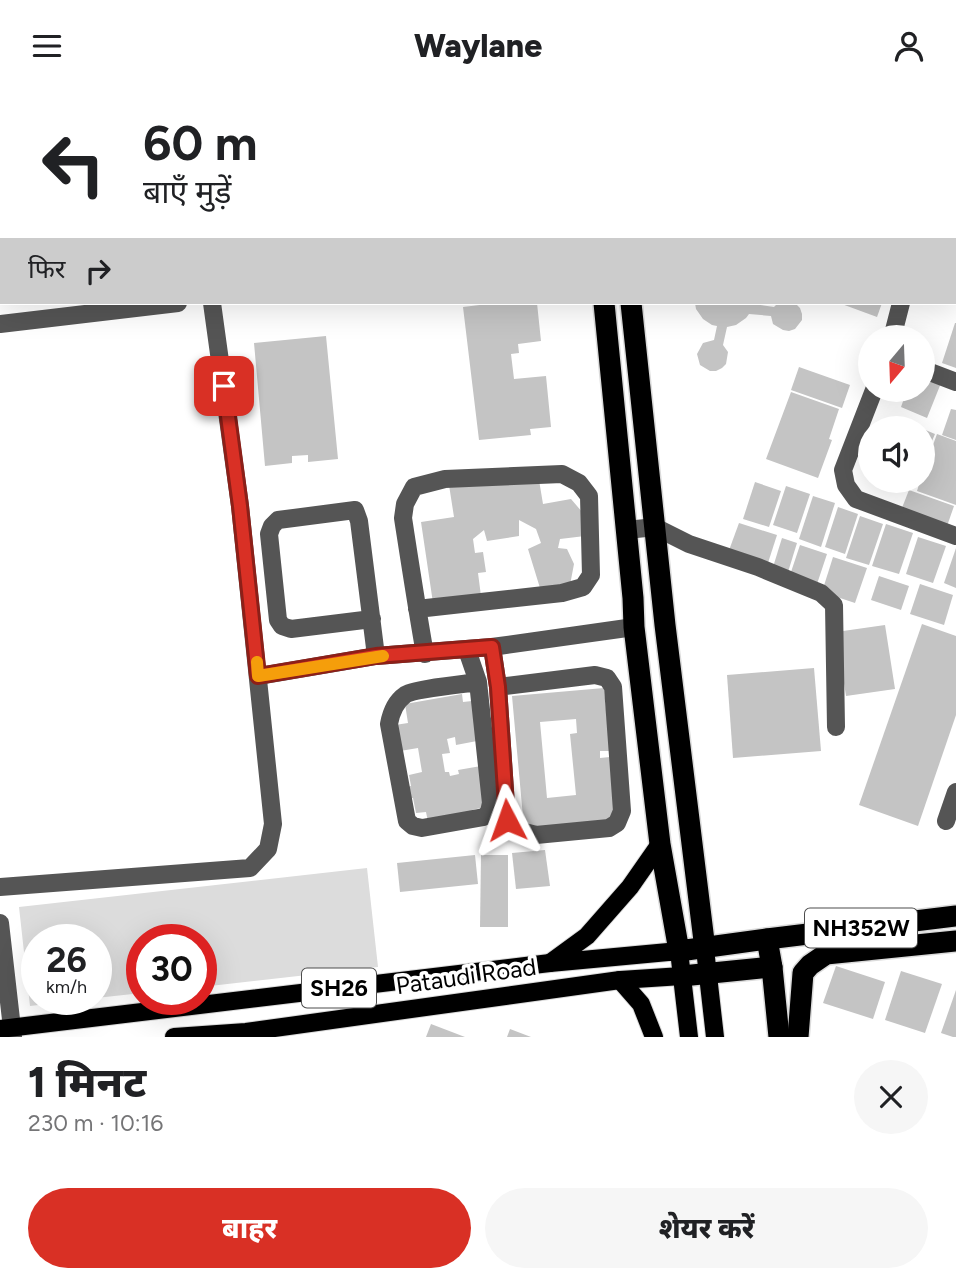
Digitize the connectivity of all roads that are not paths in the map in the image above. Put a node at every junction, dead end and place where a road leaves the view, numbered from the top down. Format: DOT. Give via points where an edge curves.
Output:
graph roads {
  1 [pos="18,305"];
  2 [pos="154,305"];
  3 [pos="212,305"];
  4 [pos="604,305"];
  5 [pos="631,305"];
  6 [pos="900,305"];
  7 [pos="21,322"];
  8 [pos="0,324"];
  9 [pos="895,325"];
  10 [pos="935,374"];
  11 [pos="956,381"];
  12 [pos="869,403"];
  13 [pos="655,527"];
  14 [pos="626,530"];
  15 [pos="956,536"];
  16 [pos="417,609"];
  17 [pos="372,619"];
  18 [pos="634,627"];
  19 [pos="492,647"];
  20 [pos="467,650"];
  21 [pos="425,653"];
  22 [pos="376,656"];
  23 [pos="258,676"];
  24 [pos="478,682"];
  25 [pos="498,687"];
  26 [pos="836,727"];
  27 [pos="956,792"];
  28 [pos="946,821"];
  29 [pos="660,844"];
  30 [pos="0,887"];
  31 [pos="956,916"];
  32 [pos="0,923"];
  33 [pos="767,939"];
  34 [pos="956,941"];
  35 [pos="705,949"];
  36 [pos="679,951"];
  37 [pos="2,959"];
  38 [pos="550,963"];
  39 [pos="772,967"];
  40 [pos="707,974"];
  41 [pos="682,976"];
  42 [pos="620,980"];
  43 [pos="8,1031"];
  44 [pos="245,1034"];
  45 [pos="174,1037"];
  46 [pos="654,1037"];
  47 [pos="689,1037"];
  48 [pos="715,1037"];
  49 [pos="779,1037"];
  50 [pos="797,1037"];
  1 -- 7 [label="street"];
  2 -- 7 [label="street"];
  3 -- 23 [label="street"];
  4 -- 14 [label="highway"];
  5 -- 13 [label="highway"];
  6 -- 9 [label="street"];
  7 -- 8 [label="street"];
  10 -- 11 [label="street"];
  12 -- 15 [label="street" via="843,470 846,485 856,499"];
  13 -- 14 [label="street"];
  13 -- 26 [label="street" via="821,593 834,605"];
  13 -- 35 [label="highway"];
  14 -- 18 [label="highway"];
  16 -- 16 [label="street" via="583,587 591,576 589,496 579,483 562,474 445,479 414,487 403,518"];
  16 -- 21 [label="street"];
  17 -- 17 [label="street" via="355,510 278,520 272,526 269,534 282,625 291,629"];
  17 -- 22 [label="street"];
  18 -- 19 [label="street"];
  18 -- 29 [label="highway"];
  19 -- 20 [label="street"];
  19 -- 25 [label="street"];
  20 -- 21 [label="street"];
  20 -- 24 [label="street"];
  21 -- 22 [label="street"];
  22 -- 23 [label="street"];
  23 -- 30 [label="street" via="273,824 268,849 250,868"];
  24 -- 24 [label="street" via="489,812 484,817 413,826 407,821 389,725 391,713 407,693"];
  25 -- 25 [label="street" via="507,820 517,830 536,835 609,828 617,823 622,811 613,687 607,678 595,674"];
  27 -- 28 [label="street"];
  29 -- 36 [label="highway"];
  29 -- 38 [label="main road" via="587,936"];
  31 -- 33 [label="highway, NH352W"];
  32 -- 37 [label="street"];
  33 -- 35 [label="highway, NH352W"];
  33 -- 39 [label="highway"];
  34 -- 50 [label="highway, NH352W" via="826,954 803,973"];
  35 -- 36 [label="highway, NH352W"];
  35 -- 40 [label="main road"];
  36 -- 38 [label="main road, SH26"];
  36 -- 41 [label="main road"];
  37 -- 43 [label="street"];
  38 -- 43 [label="main road, SH26"];
  39 -- 40 [label="highway"];
  39 -- 49 [label="highway"];
  40 -- 41 [label="highway"];
  40 -- 48 [label="main road"];
  41 -- 42 [label="main road, Pataudi Road / SH26"];
  41 -- 47 [label="main road"];
  42 -- 44 [label="main road, Pataudi Road / SH26"];
  42 -- 46 [label="main road" via="641,1004"];
  44 -- 45 [label="main road, Pataudi Road / SH26"];
}
